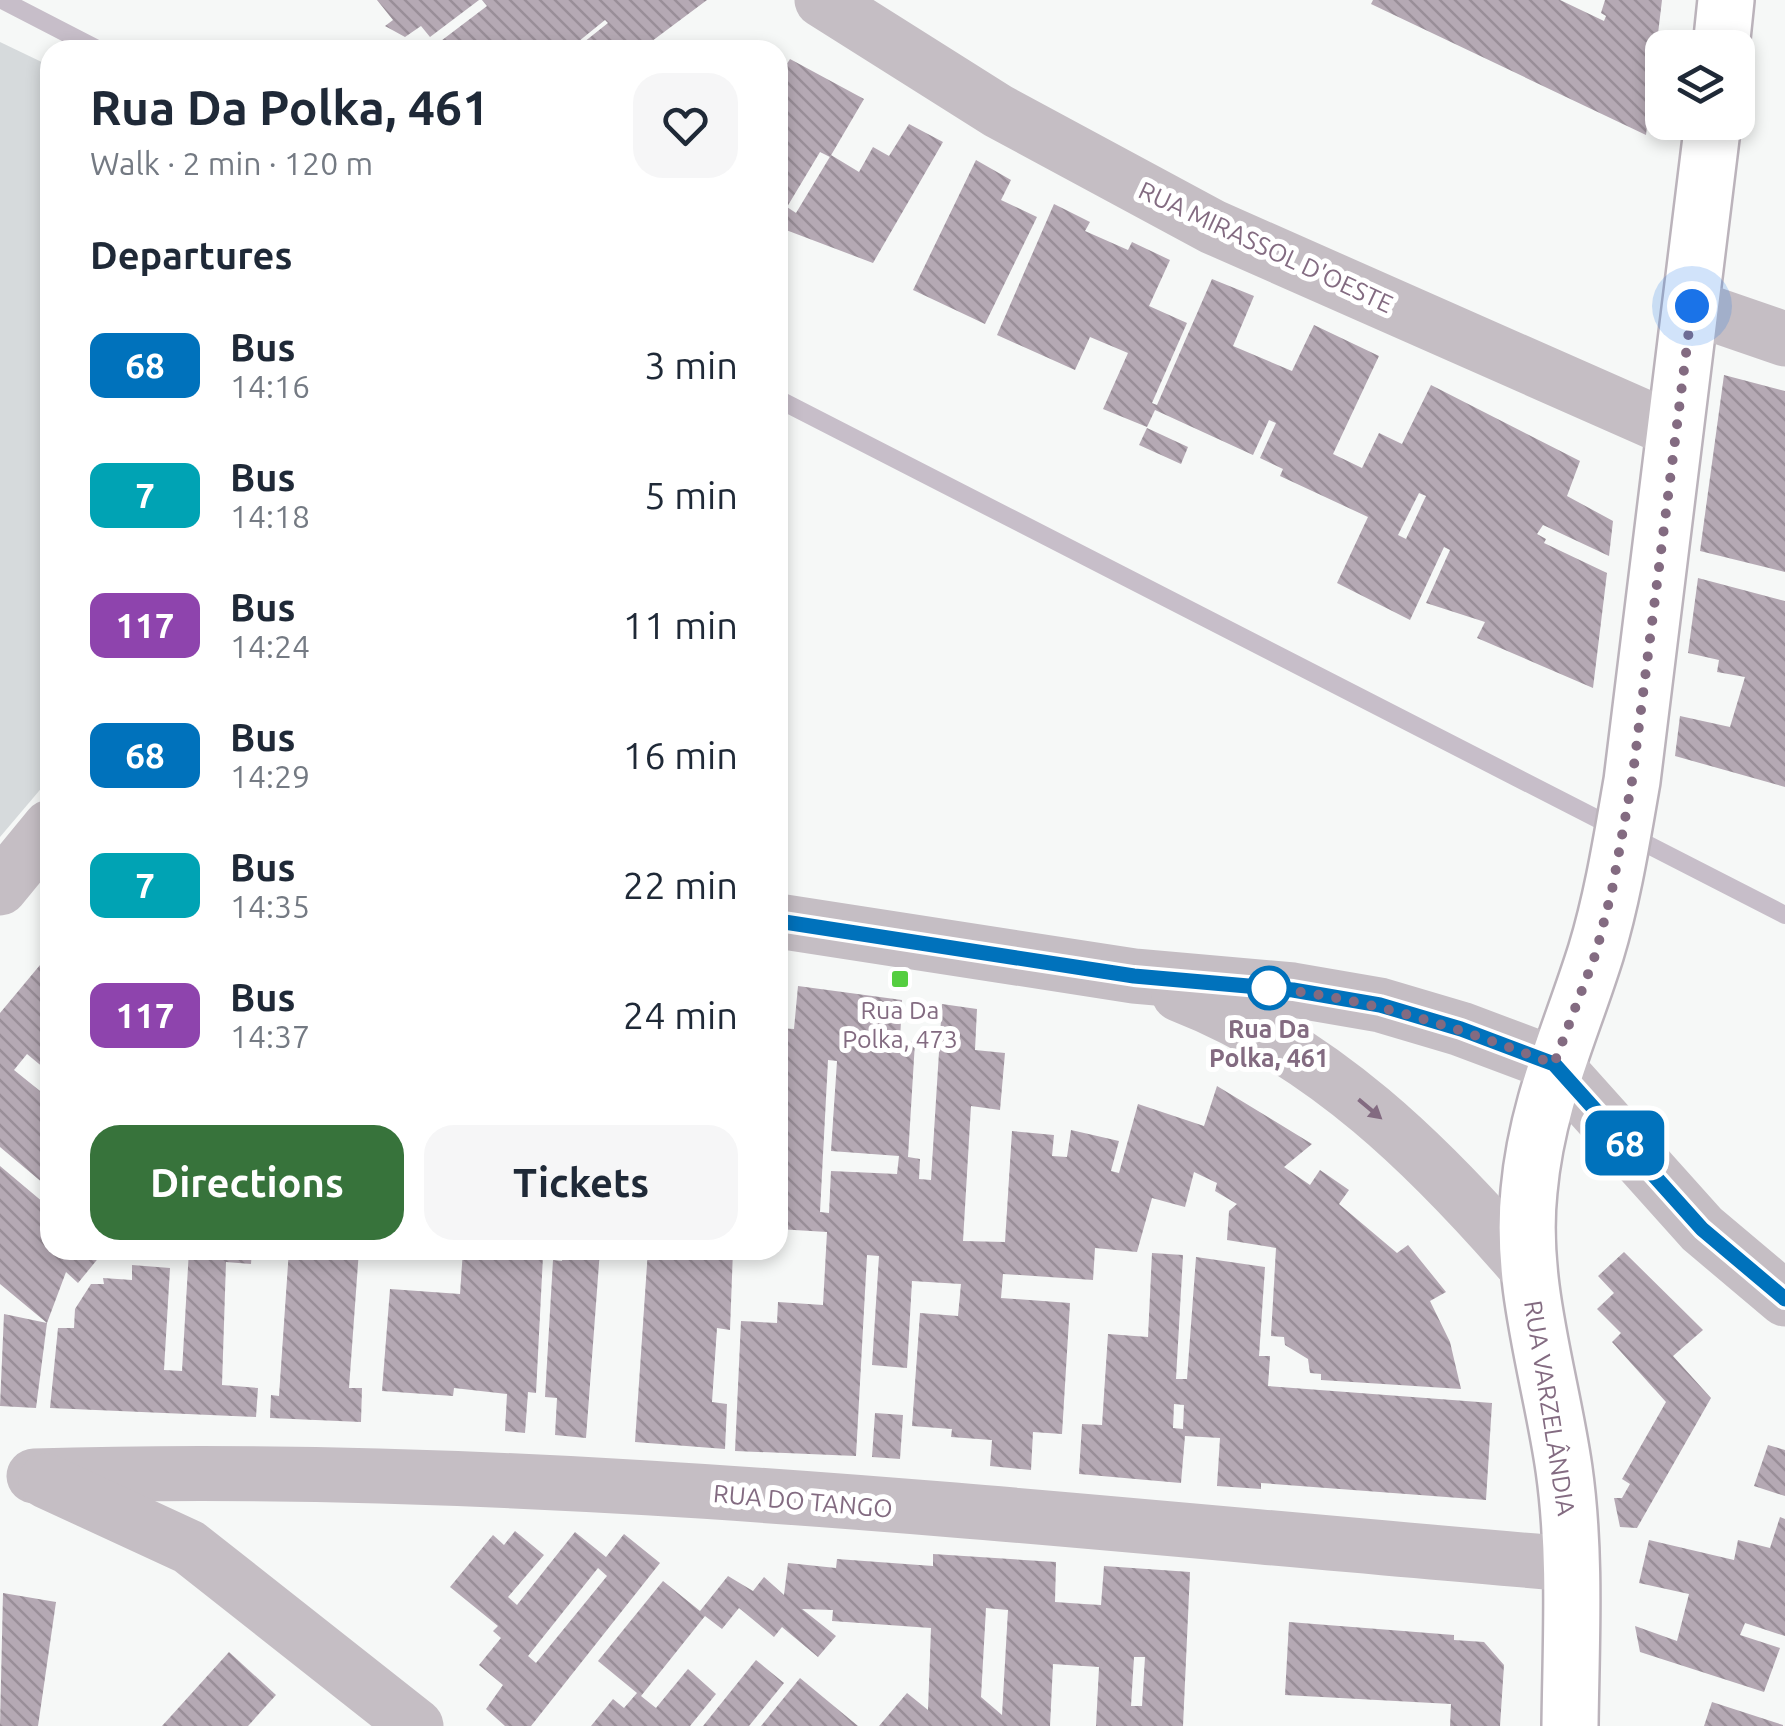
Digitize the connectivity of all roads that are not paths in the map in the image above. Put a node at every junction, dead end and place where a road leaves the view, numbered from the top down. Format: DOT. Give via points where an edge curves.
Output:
graph roads {
  1 [pos="1726,0"];
  2 [pos="839,5"];
  3 [pos="1723,30"];
  4 [pos="1711,140"];
  5 [pos="1692,306"];
  6 [pos="1785,340"];
  7 [pos="1676,431"];
  8 [pos="40,839"];
  9 [pos="0,888"];
  10 [pos="788,923"];
  11 [pos="1134,976"];
  12 [pos="1554,1064"];
  13 [pos="1529,1271"];
  14 [pos="1785,1299"];
  15 [pos="17,1474"];
  16 [pos="1571,1564"];
  17 [pos="416,1726"];
  18 [pos="1570,1726"];
  1 -- 3 [label="street"];
  2 -- 7 [label="street, RUA MIRASSOL D'OESTE" via="998,112 1213,228"];
  4 -- 5 [label="street, RUA VARZELÂNDIA"];
  5 -- 6 [label="street"];
  5 -- 7 [label="street, RUA VARZELÂNDIA"];
  7 -- 12 [label="street, RUA VARZELÂNDIA" via="1612,890"];
  8 -- 9 [label="street"];
  10 -- 11 [label="street"];
  11 -- 12 [label="street" via="1380,1005"];
  11 -- 13 [label="street, RUA VARZELÂNDIA, one-way" via="1270,1036 1341,1084 1408,1140"];
  12 -- 13 [label="street, RUA VARZELÂNDIA" via="1528,1194"];
  12 -- 14 [label="street" via="1702,1229"];
  13 -- 16 [label="street, RUA VARZELÂNDIA" via="1564,1472"];
  15 -- 16 [label="street, RUA DO TANGO" via="230,1470 621,1486"];
  15 -- 17 [label="street" via="189,1547"];
  16 -- 18 [label="street, RUA VARZELÂNDIA"];
}
